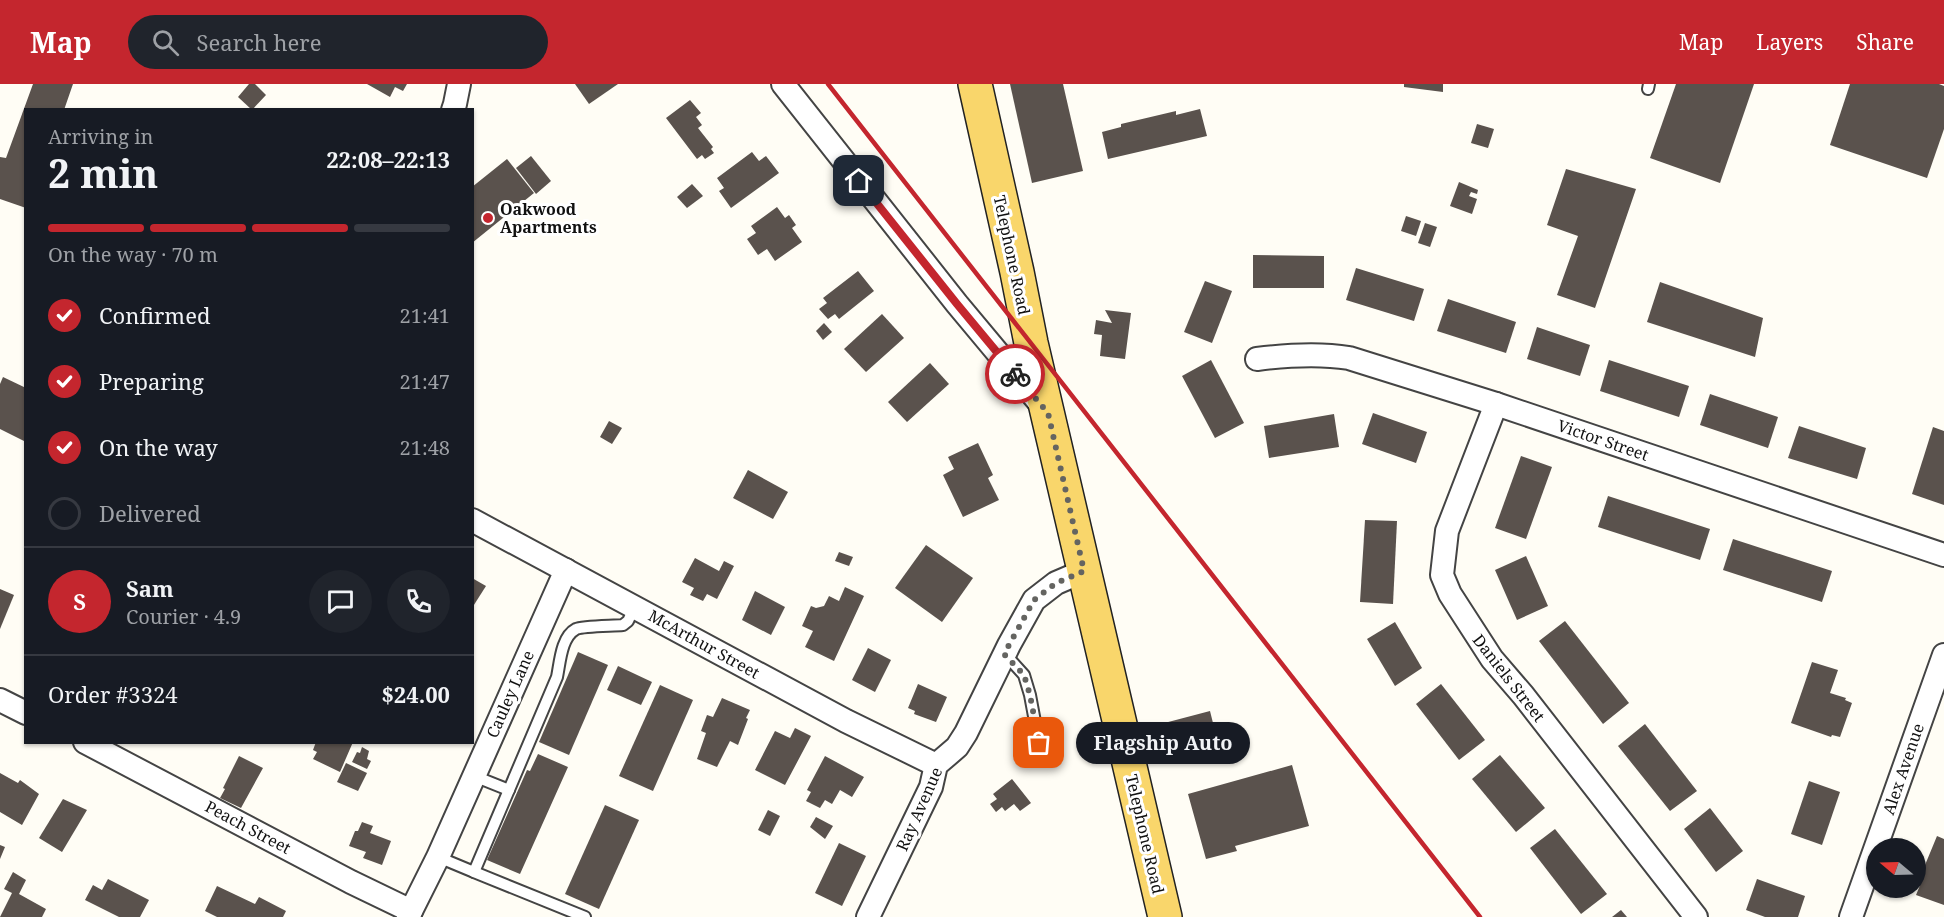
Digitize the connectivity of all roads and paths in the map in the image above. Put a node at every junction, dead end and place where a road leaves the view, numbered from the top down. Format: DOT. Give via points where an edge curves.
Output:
graph roads {
  1 [pos="459,84"];
  2 [pos="783,84"];
  3 [pos="975,84"];
  4 [pos="454,108"];
  5 [pos="1257,359"];
  6 [pos="1496,405"];
  7 [pos="1048,413"];
  8 [pos="474,521"];
  9 [pos="1944,555"];
  10 [pos="566,570"];
  11 [pos="1084,571"];
  12 [pos="635,606"];
  13 [pos="1004,654"];
  14 [pos="1944,656"];
  15 [pos="0,700"];
  16 [pos="24,712"];
  17 [pos="1039,743"];
  18 [pos="89,744"];
  19 [pos="936,765"];
  20 [pos="473,776"];
  21 [pos="509,790"];
  22 [pos="438,857"];
  23 [pos="474,872"];
  24 [pos="410,914"];
  25 [pos="585,917"];
  26 [pos="868,917"];
  27 [pos="1165,917"];
  28 [pos="1696,917"];
  29 [pos="1851,917"];
  1 -- 4 [label="street"];
  2 -- 7 [label="street"];
  3 -- 7 [label="main road, Telephone Road"];
  5 -- 6 [label="street, Victor Street" via="1328,355 1349,358"];
  6 -- 9 [label="street, Victor Street"];
  6 -- 28 [label="street, Daniels Street" via="1447,531 1442,575 1492,659"];
  7 -- 11 [label="main road, Telephone Road"];
  8 -- 10 [label="street, McArthur Street"];
  10 -- 12 [label="street, McArthur Street"];
  10 -- 20 [label="street, Cauley Lane"];
  11 -- 13 [label="street, Ray Avenue" via="1056,583 1034,600"];
  11 -- 27 [label="main road, Telephone Road"];
  12 -- 19 [label="street, McArthur Street" via="846,721"];
  12 -- 21 [label="lane" via="623,625 576,629 570,635 557,677"];
  13 -- 17 [label="lane" via="1024,675"];
  13 -- 19 [label="street, Ray Avenue" via="966,733 957,747"];
  14 -- 29 [label="street, Alex Avenue"];
  15 -- 16 [label="street"];
  18 -- 24 [label="street, Peach Street"];
  19 -- 26 [label="street, Ray Avenue" via="931,787"];
  20 -- 21 [label="lane"];
  20 -- 22 [label="street, Cauley Lane"];
  21 -- 23 [label="lane"];
  22 -- 23 [label="lane"];
  22 -- 24 [label="street, Cauley Lane"];
  23 -- 25 [label="lane"];
}
